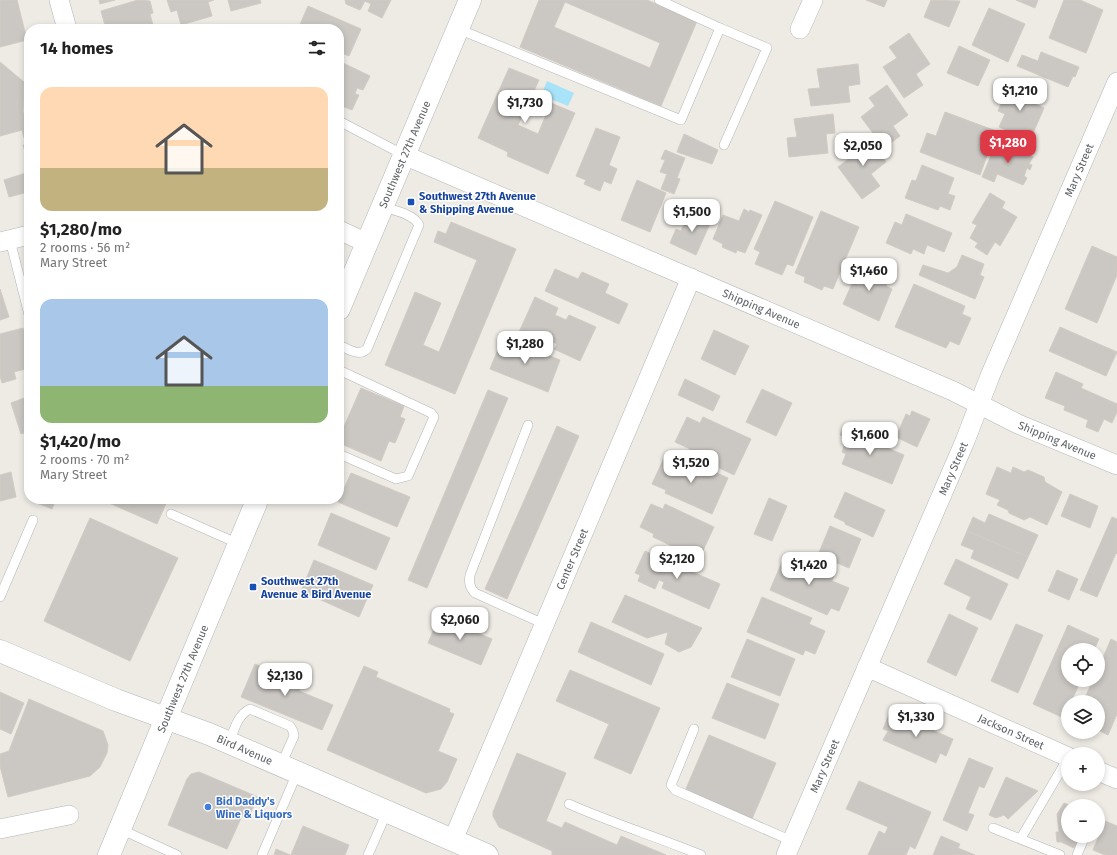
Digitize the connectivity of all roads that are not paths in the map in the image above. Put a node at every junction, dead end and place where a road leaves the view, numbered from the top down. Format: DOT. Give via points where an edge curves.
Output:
graph roads {
  1 [pos="59,0"];
  2 [pos="470,0"];
  3 [pos="659,0"];
  4 [pos="813,0"];
  5 [pos="66,24"];
  6 [pos="720,28"];
  7 [pos="458,29"];
  8 [pos="800,29"];
  9 [pos="1117,82"];
  10 [pos="1113,104"];
  11 [pos="344,124"];
  12 [pos="724,145"];
  13 [pos="404,155"];
  14 [pos="383,206"];
  15 [pos="344,232"];
  16 [pos="24,236"];
  17 [pos="5,241"];
  18 [pos="367,243"];
  19 [pos="691,278"];
  20 [pos="344,297"];
  21 [pos="24,300"];
  22 [pos="344,347"];
  23 [pos="344,372"];
  24 [pos="979,404"];
  25 [pos="528,426"];
  26 [pos="344,456"];
  27 [pos="1117,465"];
  28 [pos="254,504"];
  29 [pos="171,514"];
  30 [pos="33,520"];
  31 [pos="239,544"];
  32 [pos="0,597"];
  33 [pos="544,624"];
  34 [pos="0,651"];
  35 [pos="867,667"];
  36 [pos="166,719"];
  37 [pos="694,729"];
  38 [pos="229,743"];
  39 [pos="1061,755"];
  40 [pos="289,769"];
  41 [pos="1061,770"];
  42 [pos="1105,774"];
  43 [pos="1117,779"];
  44 [pos="569,804"];
  45 [pos="387,812"];
  46 [pos="69,815"];
  47 [pos="993,828"];
  48 [pos="0,829"];
  49 [pos="120,829"];
  50 [pos="1021,838"];
  51 [pos="453,840"];
  52 [pos="1082,843"];
  53 [pos="789,848"];
  54 [pos="109,855"];
  55 [pos="177,855"];
  56 [pos="262,855"];
  57 [pos="368,855"];
  58 [pos="487,855"];
  59 [pos="701,855"];
  60 [pos="1060,855"];
  61 [pos="1076,855"];
  1 -- 5 [label="street"];
  2 -- 7 [label="main road, Southwest 27th Avenue"];
  3 -- 6 [label="lane"];
  4 -- 8 [label="street"];
  6 -- 7 [label="lane" via="681,120"];
  6 -- 12 [label="lane" via="767,48"];
  7 -- 13 [label="main road, Southwest 27th Avenue"];
  9 -- 10 [label="street, Mary Street"];
  10 -- 24 [label="street, Mary Street"];
  11 -- 13 [label="lane"];
  13 -- 14 [label="main road, Southwest 27th Avenue"];
  13 -- 19 [label="street, Shipping Avenue"];
  14 -- 18 [label="main road, Southwest 27th Avenue"];
  14 -- 22 [label="lane" via="410,217 419,225 367,349 358,353"];
  15 -- 18 [label="street"];
  16 -- 17 [label="street"];
  17 -- 21 [label="lane"];
  18 -- 20 [label="main road, Southwest 27th Avenue"];
  19 -- 24 [label="street, Shipping Avenue"];
  19 -- 33 [label="street, Center Street"];
  23 -- 26 [label="lane" via="431,413 434,417 408,476 404,478 396,479"];
  24 -- 27 [label="street, Shipping Avenue" via="1018,424"];
  24 -- 35 [label="street, Mary Street"];
  25 -- 33 [label="lane" via="470,574 469,583 475,592"];
  28 -- 31 [label="main road, Southwest 27th Avenue"];
  29 -- 31 [label="lane"];
  30 -- 32 [label="lane"];
  31 -- 36 [label="main road, Southwest 27th Avenue"];
  33 -- 51 [label="street, Center Street"];
  34 -- 36 [label="main road, Bird Avenue"];
  35 -- 39 [label="street, Jackson Street"];
  35 -- 53 [label="street, Mary Street"];
  36 -- 38 [label="main road, Bird Avenue"];
  36 -- 49 [label="main road, Southwest 27th Avenue"];
  37 -- 53 [label="lane" via="671,785 675,790"];
  38 -- 40 [label="main road, Bird Avenue"];
  38 -- 40 [label="lane" via="243,712 250,709 274,715 293,731"];
  40 -- 45 [label="main road, Bird Avenue"];
  40 -- 56 [label="lane"];
  41 -- 50 [label="lane"];
  42 -- 43 [label="street"];
  44 -- 59 [label="lane"];
  45 -- 51 [label="main road, Bird Avenue"];
  45 -- 57 [label="lane"];
  46 -- 48 [label="street"];
  47 -- 50 [label="lane"];
  49 -- 54 [label="main road, Southwest 27th Avenue"];
  49 -- 55 [label="lane"];
  50 -- 60 [label="lane"];
  51 -- 58 [label="main road, Bird Avenue"];
  52 -- 61 [label="lane"];
}
